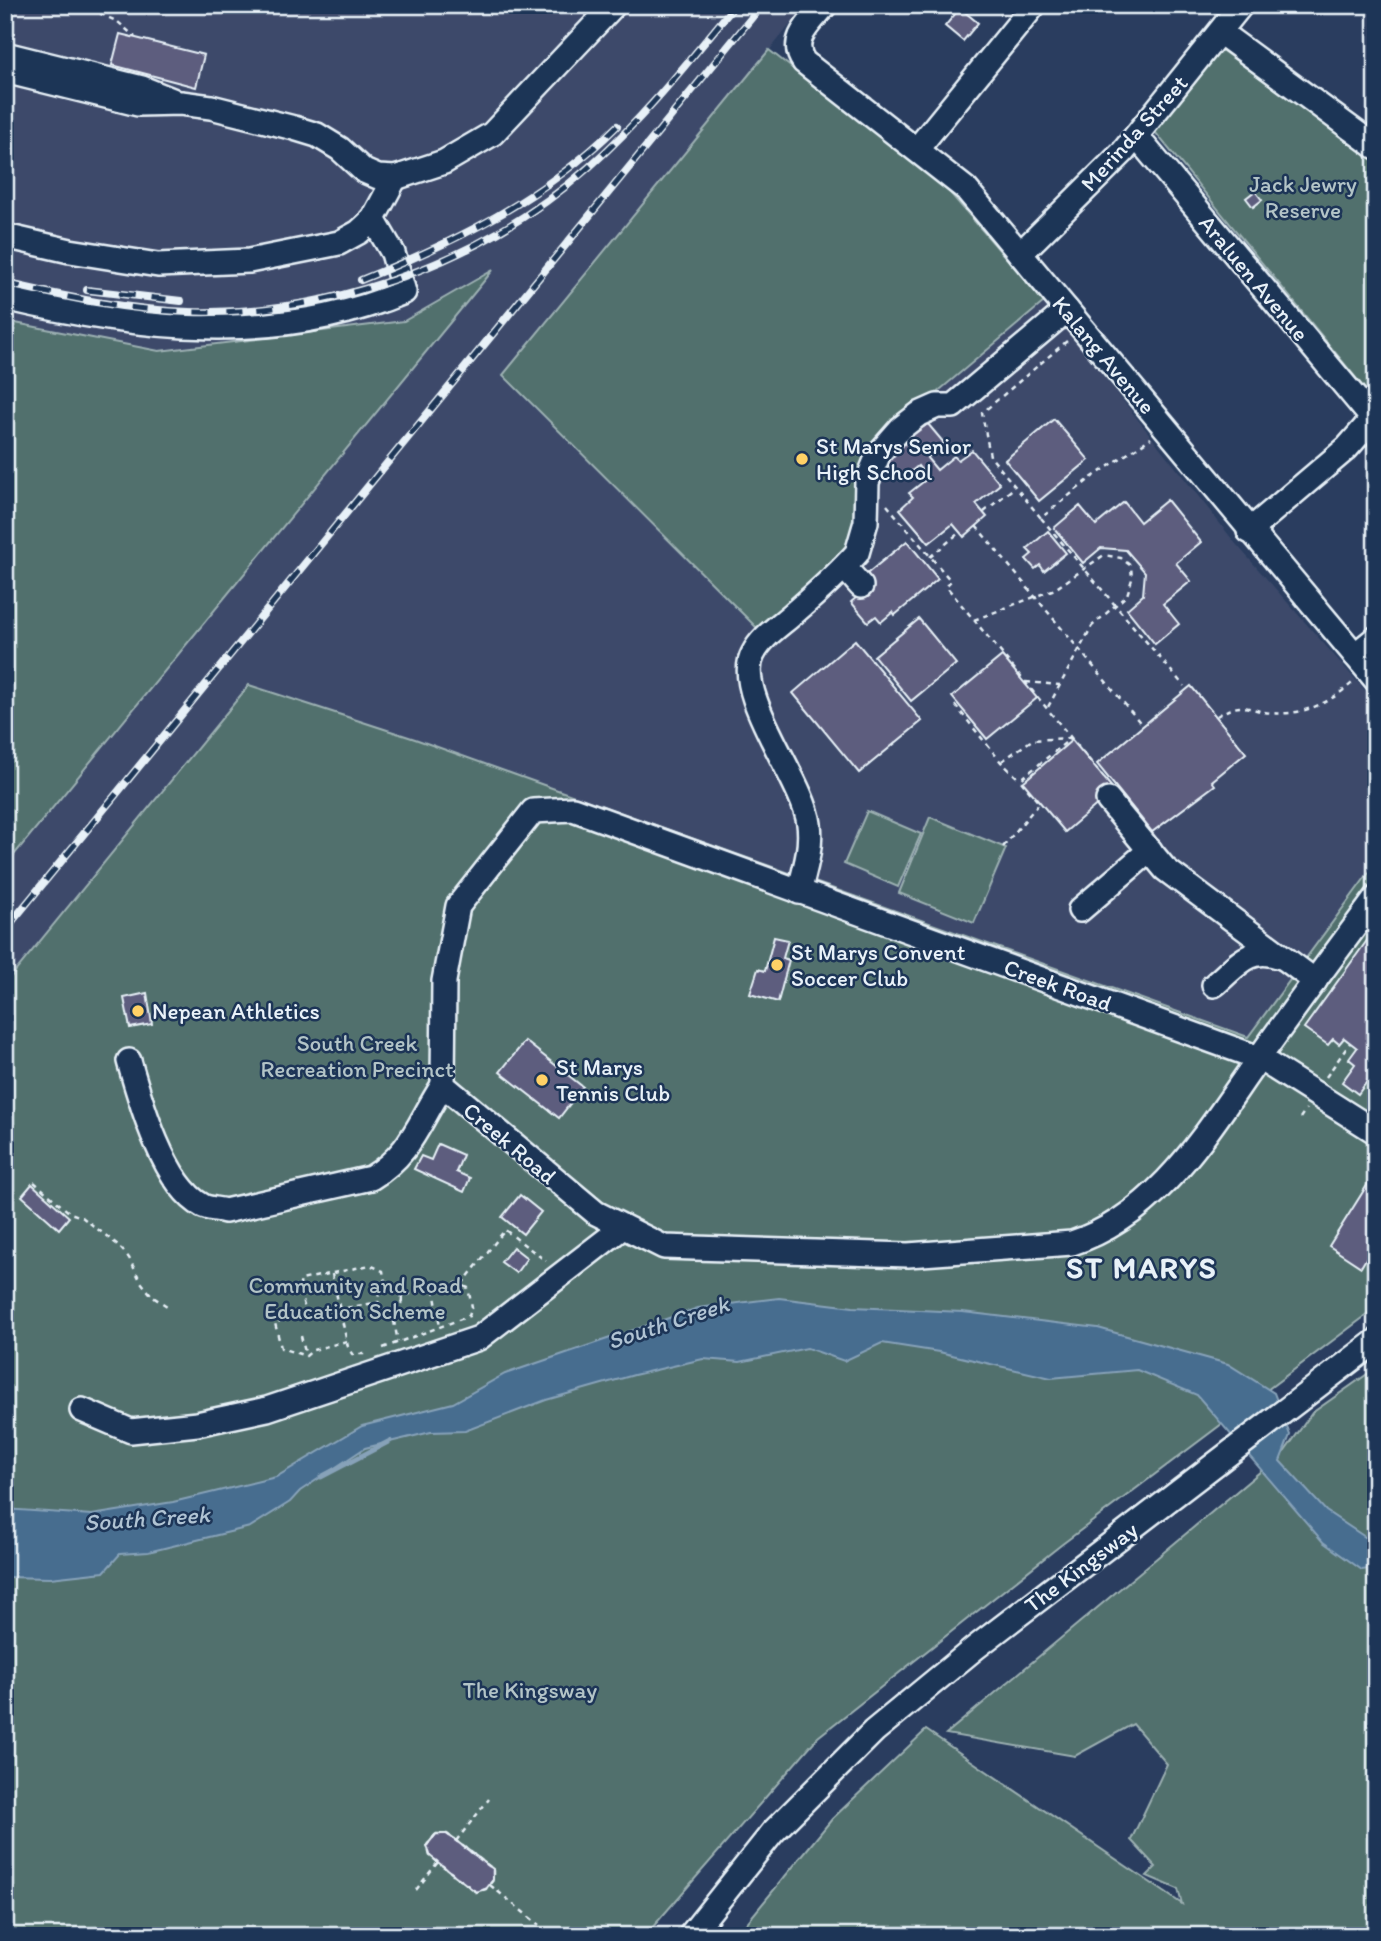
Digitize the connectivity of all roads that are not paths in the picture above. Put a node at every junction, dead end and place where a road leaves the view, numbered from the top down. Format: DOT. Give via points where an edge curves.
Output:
graph roads {
  1 [pos="614,5"];
  2 [pos="825,5"];
  3 [pos="1034,5"];
  4 [pos="1241,5"];
  5 [pos="1221,33"];
  6 [pos="5,54"];
  7 [pos="5,71"];
  8 [pos="181,103"];
  9 [pos="1136,136"];
  10 [pos="1376,147"];
  11 [pos="917,149"];
  12 [pos="395,178"];
  13 [pos="373,219"];
  14 [pos="5,236"];
  15 [pos="1020,254"];
  16 [pos="5,298"];
  17 [pos="1067,310"];
  18 [pos="1374,417"];
  19 [pos="1249,531"];
  20 [pos="844,567"];
  21 [pos="861,586"];
  22 [pos="1376,638"];
  23 [pos="1366,668"];
  24 [pos="1107,789"];
  25 [pos="1150,850"];
  26 [pos="799,892"];
  27 [pos="1376,898"];
  28 [pos="1080,910"];
  29 [pos="1283,958"];
  30 [pos="1315,981"];
  31 [pos="1214,985"];
  32 [pos="1259,1058"];
  33 [pos="129,1061"];
  34 [pos="443,1085"];
  35 [pos="1376,1132"];
  36 [pos="623,1227"];
  37 [pos="1376,1341"];
  38 [pos="82,1410"];
  39 [pos="690,1936"];
  1 -- 12 [label="street" via="492,134 444,162"];
  2 -- 11 [label="street, Kalang Avenue" via="798,40 804,62"];
  3 -- 11 [label="street"];
  4 -- 5 [label="street, Merinda Street"];
  5 -- 9 [label="street, Merinda Street"];
  5 -- 10 [label="street"];
  6 -- 8 [label="street" via="142,88"];
  7 -- 8 [label="street" via="138,104"];
  8 -- 12 [label="street" via="317,135 364,171"];
  9 -- 15 [label="street, Merinda Street"];
  9 -- 18 [label="street, Araluen Avenue"];
  11 -- 15 [label="street, Kalang Avenue" via="966,189"];
  12 -- 13 [label="street"];
  13 -- 14 [label="street" via="339,243 223,265 158,265"];
  13 -- 16 [label="street" via="393,253 404,292 312,318 226,329 182,328 94,318"];
  15 -- 17 [label="street, Kalang Avenue"];
  17 -- 19 [label="street, Kalang Avenue"];
  17 -- 20 [label="street" via="953,406 930,408 889,440 871,466 863,538"];
  18 -- 19 [label="street" via="1347,448"];
  19 -- 23 [label="street, Kalang Avenue"];
  20 -- 21 [label="street"];
  20 -- 26 [label="street" via="769,634 752,654 749,674 767,731 794,779 809,821 810,846"];
  22 -- 23 [label="street"];
  24 -- 25 [label="street"];
  25 -- 28 [label="street"];
  25 -- 29 [label="street" via="1165,869"];
  26 -- 32 [label="street, Creek Road"];
  26 -- 34 [label="street, Creek Road" via="573,809 533,811 458,906 444,981"];
  27 -- 30 [label="street"];
  29 -- 30 [label="street"];
  29 -- 31 [label="street" via="1255,952"];
  30 -- 32 [label="street"];
  32 -- 35 [label="street, Creek Road"];
  32 -- 36 [label="street, Creek Road" via="1191,1153 1161,1186 1123,1219 1072,1243 908,1255 664,1247"];
  33 -- 34 [label="street" via="143,1110 181,1186 203,1205 225,1211 371,1178 406,1150"];
  34 -- 36 [label="street, Creek Road" via="596,1213"];
  36 -- 38 [label="street" via="479,1338 267,1409 197,1423 131,1431"];
  37 -- 39 [label="street, The Kingsway" via="874,1731 773,1832"];
}
